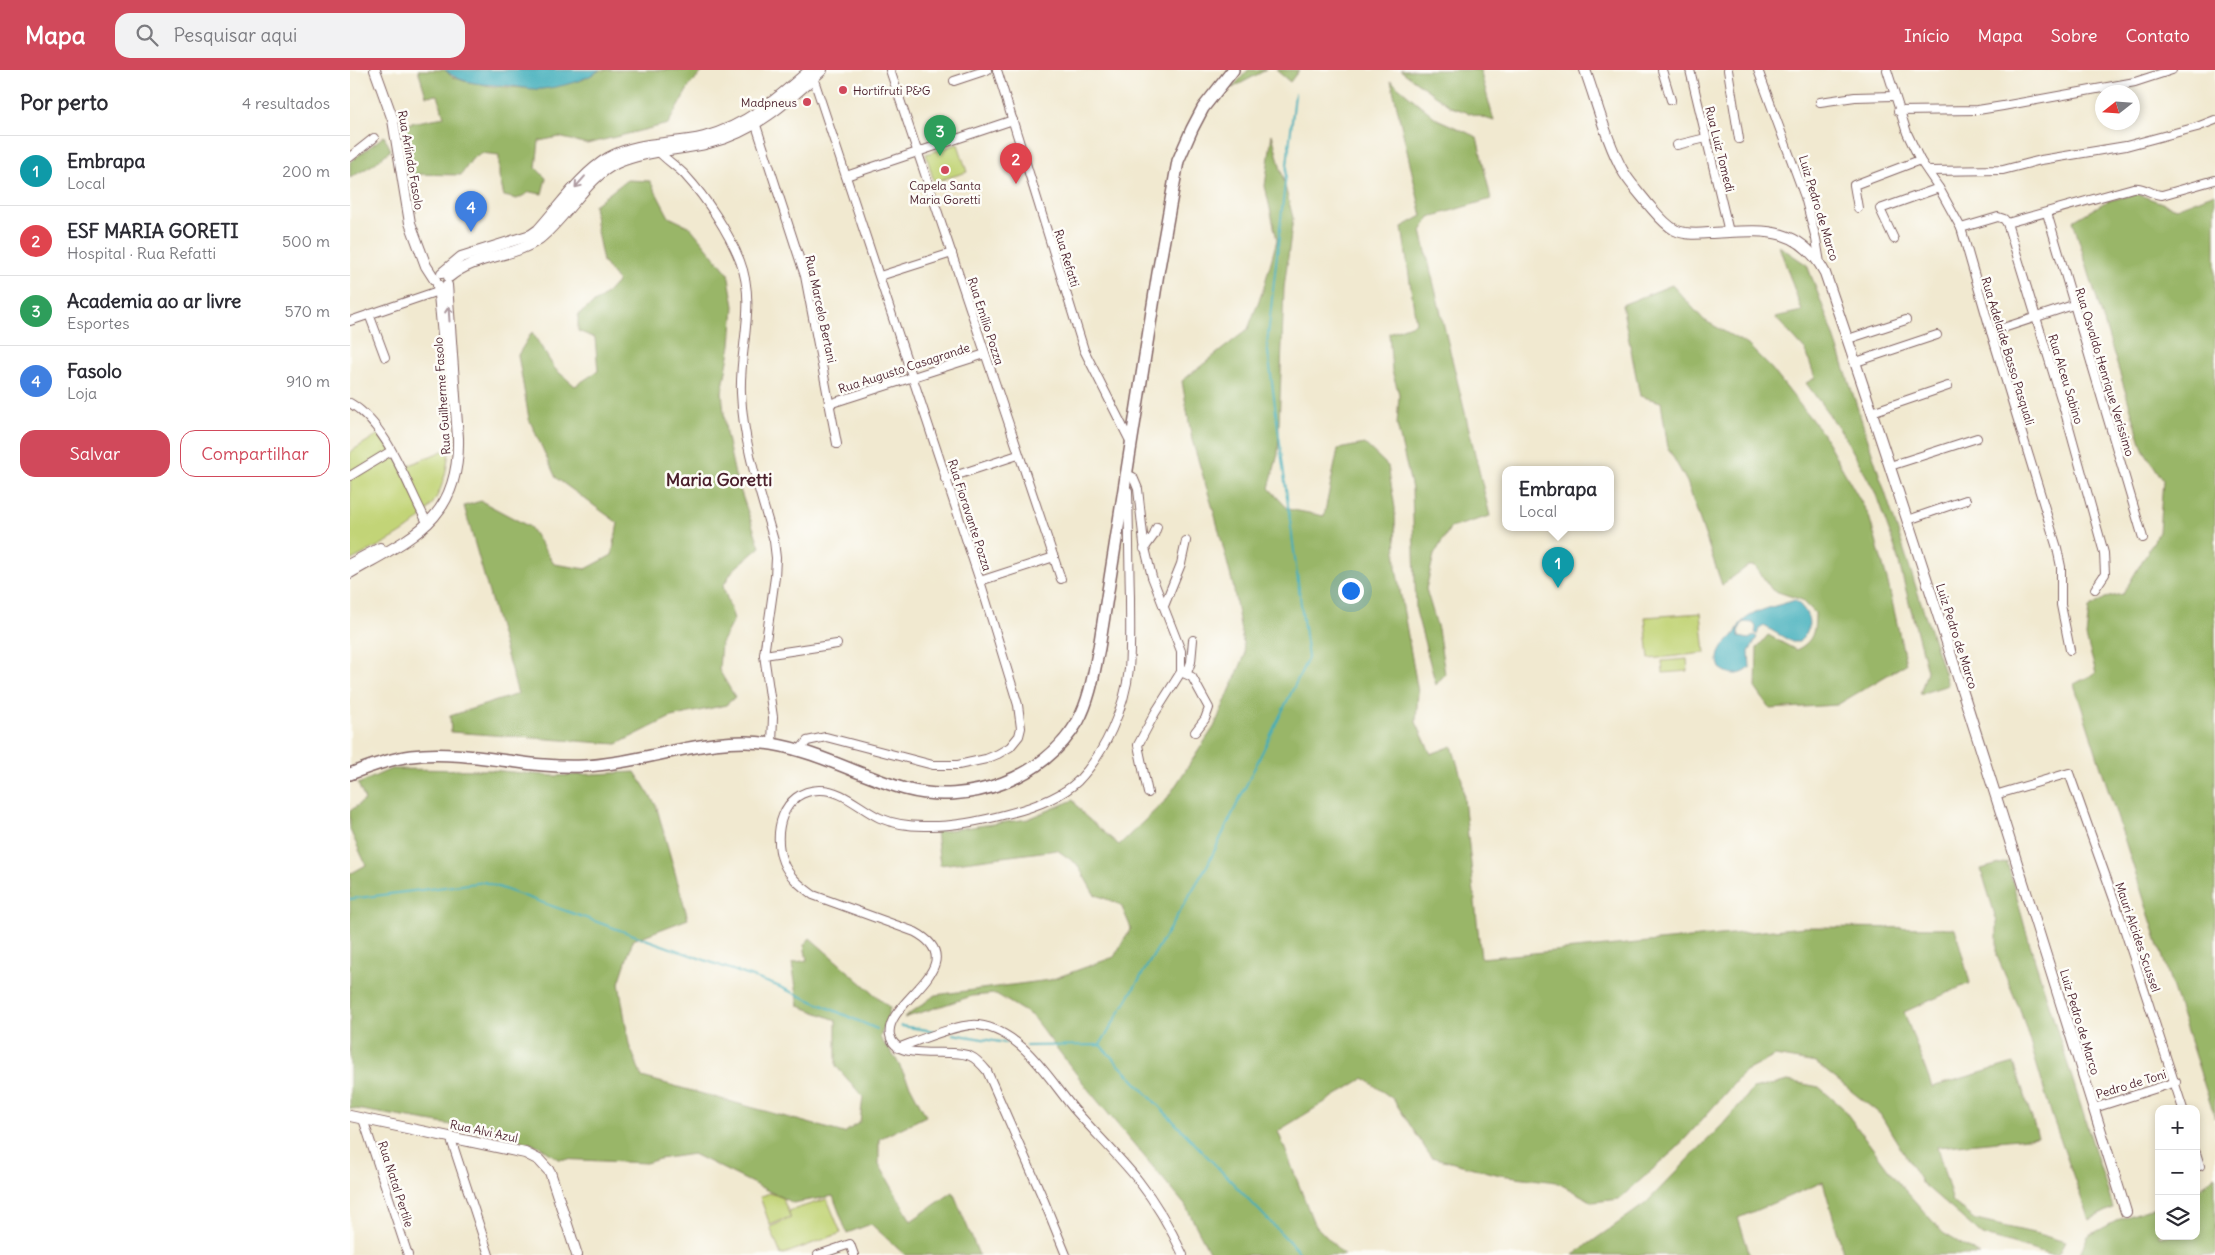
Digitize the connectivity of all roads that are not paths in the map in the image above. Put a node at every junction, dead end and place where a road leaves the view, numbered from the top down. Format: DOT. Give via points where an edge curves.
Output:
graph roads {
  1 [pos="375,70"];
  2 [pos="822,70"];
  3 [pos="890,70"];
  4 [pos="988,70"];
  5 [pos="997,70"];
  6 [pos="1233,70"];
  7 [pos="1585,70"];
  8 [pos="1662,70"];
  9 [pos="1690,70"];
  10 [pos="1728,70"];
  11 [pos="1758,70"];
  12 [pos="1887,70"];
  13 [pos="2172,70"];
  14 [pos="811,73"];
  15 [pos="2159,73"];
  16 [pos="954,81"];
  17 [pos="1894,96"];
  18 [pos="1672,100"];
  19 [pos="1820,102"];
  20 [pos="1898,111"];
  21 [pos="755,120"];
  22 [pos="1013,120"];
  23 [pos="2215,120"];
  24 [pos="374,138"];
  25 [pos="1706,138"];
  26 [pos="1739,139"];
  27 [pos="1677,145"];
  28 [pos="656,148"];
  29 [pos="918,151"];
  30 [pos="350,157"];
  31 [pos="1920,160"];
  32 [pos="1928,171"];
  33 [pos="846,176"];
  34 [pos="2215,180"];
  35 [pos="1939,188"];
  36 [pos="1858,208"];
  37 [pos="2047,213"];
  38 [pos="2007,223"];
  39 [pos="1961,228"];
  40 [pos="1729,232"];
  41 [pos="1894,239"];
  42 [pos="952,253"];
  43 [pos="1820,263"];
  44 [pos="880,276"];
  45 [pos="441,281"];
  46 [pos="2073,306"];
  47 [pos="369,314"];
  48 [pos="2035,318"];
  49 [pos="1906,320"];
  50 [pos="350,322"];
  51 [pos="1990,332"];
  52 [pos="1937,335"];
  53 [pos="1848,339"];
  54 [pos="986,354"];
  55 [pos="385,357"];
  56 [pos="1856,362"];
  57 [pos="914,378"];
  58 [pos="1948,386"];
  59 [pos="350,403"];
  60 [pos="829,404"];
  61 [pos="1872,412"];
  62 [pos="1977,438"];
  63 [pos="837,444"];
  64 [pos="1132,445"];
  65 [pos="391,451"];
  66 [pos="1018,455"];
  67 [pos="1890,466"];
  68 [pos="1127,474"];
  69 [pos="350,476"];
  70 [pos="945,479"];
  71 [pos="1966,500"];
  72 [pos="1908,520"];
  73 [pos="426,522"];
  74 [pos="1157,527"];
  75 [pos="2144,538"];
  76 [pos="1186,541"];
  77 [pos="1144,549"];
  78 [pos="1054,557"];
  79 [pos="350,564"];
  80 [pos="350,573"];
  81 [pos="1061,579"];
  82 [pos="980,581"];
  83 [pos="2095,589"];
  84 [pos="1164,606"];
  85 [pos="1194,640"];
  86 [pos="837,644"];
  87 [pos="2070,650"];
  88 [pos="764,655"];
  89 [pos="1184,673"];
  90 [pos="1195,732"];
  91 [pos="772,744"];
  92 [pos="799,751"];
  93 [pos="350,774"];
  94 [pos="1148,793"];
  95 [pos="1995,795"];
  96 [pos="898,1048"];
  97 [pos="2176,1082"];
  98 [pos="2182,1105"];
  99 [pos="2094,1108"];
  100 [pos="350,1116"];
  101 [pos="363,1119"];
  102 [pos="450,1136"];
  103 [pos="2126,1212"];
  104 [pos="408,1255"];
  105 [pos="489,1255"];
  106 [pos="577,1255"];
  107 [pos="818,1255"];
  108 [pos="854,1255"];
  109 [pos="1066,1255"];
  110 [pos="1183,1255"];
  1 -- 45 [label="main road, Rua Arlindo Fasolo" via="393,120 407,210 428,271"];
  2 -- 14 [label="main road"];
  3 -- 29 [label="street, Rua Emílio Pozza"];
  4 -- 16 [label="street"];
  5 -- 22 [label="street, Rua Refatti"];
  6 -- 64 [label="highway" via="1203,108 1178,161"];
  7 -- 40 [label="main road" via="1624,172 1656,213 1683,233"];
  8 -- 18 [label="street"];
  9 -- 25 [label="street, Rua Luiz Tomedi"];
  10 -- 26 [label="street"];
  11 -- 43 [label="street, Luiz Pedro de Marco" via="1805,197"];
  12 -- 17 [label="street, Rua Adelaide Basso Pasquali"];
  13 -- 15 [label="street"];
  14 -- 21 [label="main road"];
  14 -- 33 [label="street, Rua Fioravante Pozza"];
  15 -- 20 [label="street" via="2127,84 1978,110"];
  17 -- 19 [label="street"];
  17 -- 20 [label="street, Rua Adelaide Basso Pasquali"];
  20 -- 31 [label="street, Rua Adelaide Basso Pasquali"];
  21 -- 28 [label="main road"];
  21 -- 60 [label="street, Rua Marcelo Bertani" via="805,276"];
  22 -- 29 [label="street"];
  22 -- 64 [label="street, Rua Refatti" via="1084,350"];
  23 -- 32 [label="street" via="2126,146 2003,170"];
  24 -- 30 [label="street"];
  25 -- 27 [label="street"];
  25 -- 40 [label="street, Rua Luiz Tomedi"];
  28 -- 45 [label="main road" via="636,147 596,166 538,230 466,255 449,265"];
  28 -- 88 [label="street" via="696,188 730,240 740,263 748,297 740,390 742,420 776,558"];
  29 -- 33 [label="street"];
  29 -- 42 [label="street, Rua Emílio Pozza"];
  31 -- 32 [label="street, Rua Adelaide Basso Pasquali"];
  31 -- 36 [label="street" via="1854,185"];
  32 -- 35 [label="street, Rua Adelaide Basso Pasquali"];
  33 -- 44 [label="street, Rua Fioravante Pozza"];
  34 -- 37 [label="street" via="2162,195 2138,187"];
  35 -- 39 [label="street, Rua Adelaide Basso Pasquali"];
  35 -- 41 [label="street" via="1882,207 1880,211"];
  37 -- 38 [label="street"];
  37 -- 46 [label="street, Rua Osvaldo Henrique Veríssimo"];
  38 -- 39 [label="street" via="1998,217"];
  38 -- 48 [label="street, Rua Alceu Sabino"];
  39 -- 51 [label="street, Rua Adelaide Basso Pasquali"];
  40 -- 43 [label="main road" via="1762,230 1788,236 1806,246"];
  42 -- 44 [label="street"];
  42 -- 54 [label="street, Rua Emílio Pozza"];
  43 -- 53 [label="main road, Luiz Pedro de Marco"];
  44 -- 57 [label="street, Rua Fioravante Pozza"];
  45 -- 47 [label="street"];
  45 -- 73 [label="main road, Rua Guilherme Fasolo" via="459,457 447,499 434,518"];
  46 -- 48 [label="street"];
  46 -- 75 [label="street, Rua Osvaldo Henrique Veríssimo"];
  47 -- 50 [label="street"];
  47 -- 55 [label="street"];
  48 -- 51 [label="street"];
  48 -- 83 [label="street, Rua Alceu Sabino" via="2104,553 2104,574"];
  49 -- 53 [label="street"];
  51 -- 87 [label="street, Rua Adelaide Basso Pasquali" via="2058,548 2061,605"];
  52 -- 56 [label="street"];
  53 -- 56 [label="main road, Luiz Pedro de Marco"];
  54 -- 57 [label="street, Rua Augusto Casagrande"];
  54 -- 66 [label="street, Rua Emílio Pozza"];
  56 -- 61 [label="main road, Luiz Pedro de Marco"];
  57 -- 60 [label="street, Rua Augusto Casagrande"];
  57 -- 70 [label="street, Rua Fioravante Pozza"];
  58 -- 61 [label="street"];
  59 -- 65 [label="street" via="366,416"];
  60 -- 63 [label="street, Rua Marcelo Bertani"];
  61 -- 67 [label="main road, Luiz Pedro de Marco"];
  62 -- 67 [label="street"];
  64 -- 68 [label="highway"];
  65 -- 69 [label="street"];
  65 -- 73 [label="street"];
  66 -- 70 [label="street"];
  66 -- 78 [label="street, Rua Emílio Pozza"];
  67 -- 72 [label="main road, Luiz Pedro de Marco"];
  68 -- 77 [label="street" via="1133,477 1138,489"];
  68 -- 92 [label="highway" via="1099,648 1086,701 1070,732 1043,760 1016,778 980,790 926,794"];
  68 -- 96 [label="street" via="1129,671 1111,731 1078,781 1058,796 1027,809 972,822 926,826 900,824 880,818 830,791 818,790 799,796 783,813 778,834 780,848 783,861 799,885 813,895 909,930 931,945 936,959 932,970 890,1026 890,1036"];
  70 -- 82 [label="street, Rua Fioravante Pozza"];
  71 -- 72 [label="street"];
  72 -- 95 [label="main road, Luiz Pedro de Marco"];
  73 -- 79 [label="main road, Rua Guilherme Fasolo"];
  73 -- 80 [label="main road, Rua Guilherme Fasolo" via="403,543"];
  74 -- 77 [label="street"];
  76 -- 84 [label="street"];
  77 -- 84 [label="street"];
  78 -- 81 [label="street, Rua Emílio Pozza"];
  78 -- 82 [label="street"];
  82 -- 92 [label="street, Rua Fioravante Pozza" via="1021,720 1019,736 1010,747 972,763 933,766 826,737 807,741"];
  84 -- 89 [label="street" via="1181,651"];
  85 -- 89 [label="street" via="1191,662"];
  86 -- 88 [label="street"];
  88 -- 91 [label="street"];
  89 -- 90 [label="street" via="1192,677 1209,708"];
  89 -- 94 [label="street" via="1138,745"];
  91 -- 92 [label="highway"];
  91 -- 93 [label="highway" via="732,742 618,763 583,766 412,756 380,762"];
  95 -- 97 [label="street, Mauri Alcides Scussel" via="2069,773"];
  95 -- 99 [label="main road, Luiz Pedro de Marco"];
  96 -- 109 [label="street" via="924,1053 958,1053 978,1061 987,1071"];
  96 -- 110 [label="street" via="977,1025 1009,1037 1032,1058 1138,1181 1172,1231"];
  97 -- 98 [label="street, Mauri Alcides Scussel"];
  97 -- 99 [label="street, Pedro de Toni"];
  99 -- 103 [label="main road, Luiz Pedro de Marco"];
  100 -- 101 [label="main road, Rua Alvi Azul"];
  101 -- 102 [label="main road, Rua Alvi Azul"];
  101 -- 104 [label="street, Rua Natal Pertile"];
  102 -- 105 [label="street"];
  102 -- 106 [label="main road, Rua Alvi Azul" via="525,1152 539,1160 550,1172"];
  107 -- 108 [label="street" via="850,1244"];
}
